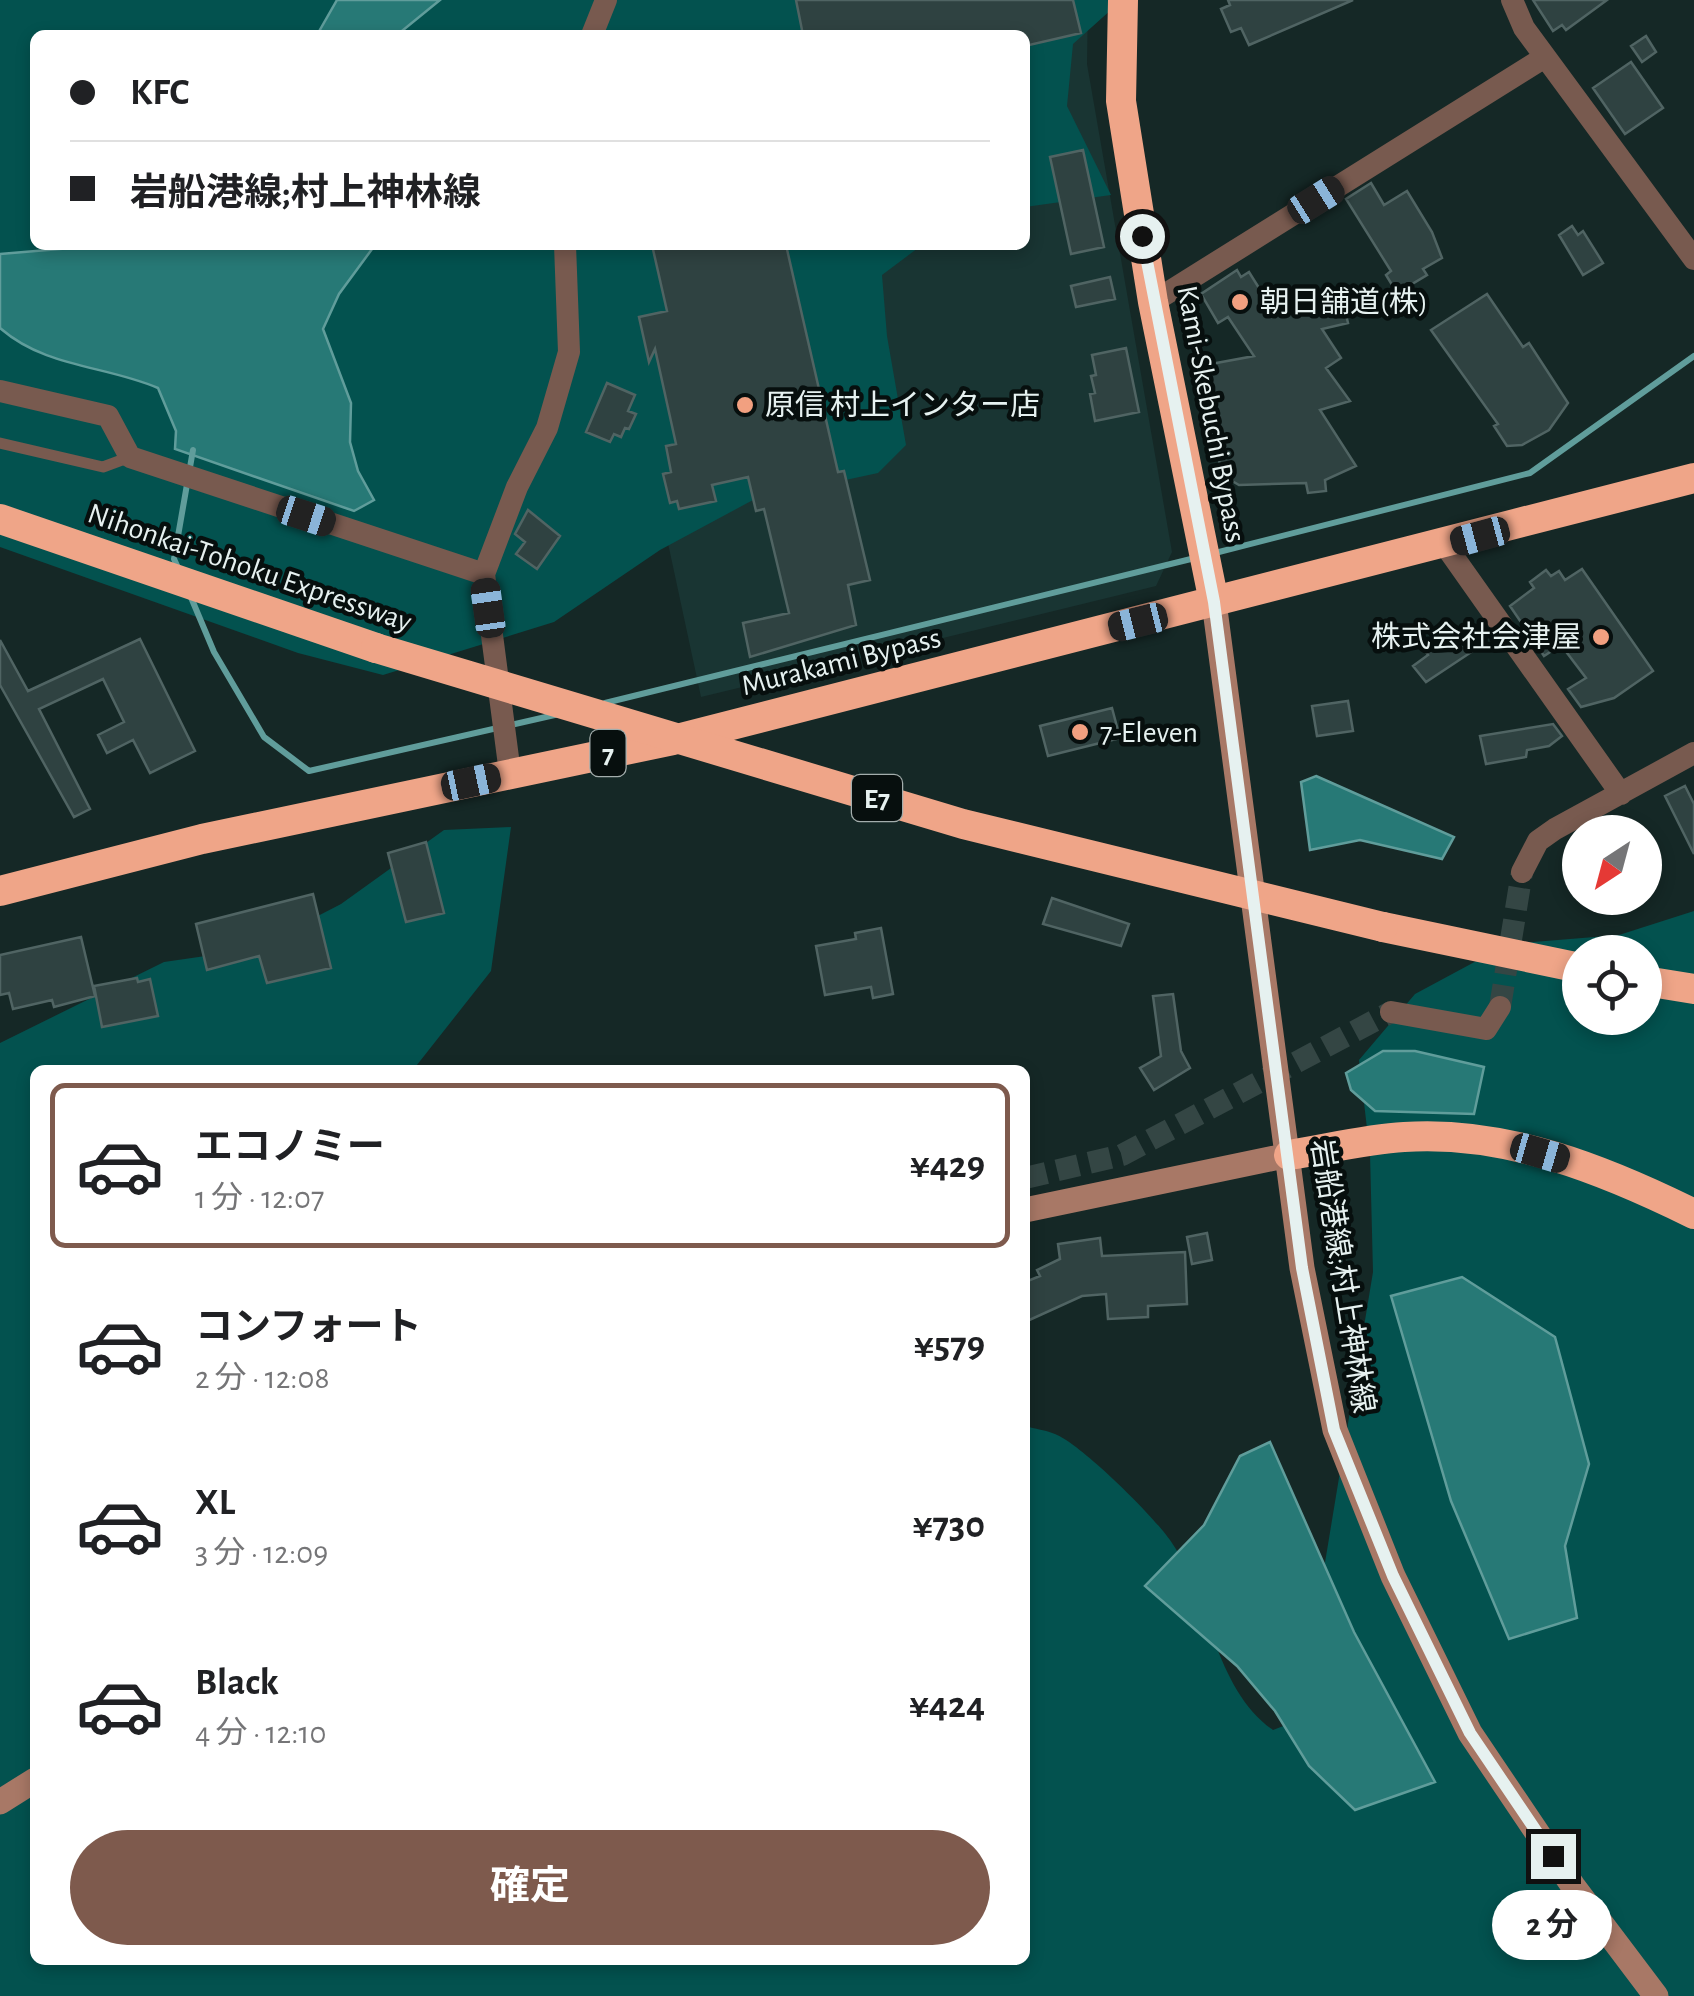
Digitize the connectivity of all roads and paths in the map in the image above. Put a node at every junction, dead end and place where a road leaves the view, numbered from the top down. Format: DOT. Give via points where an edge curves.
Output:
graph roads {
  1 [pos="606,0"];
  2 [pos="1123,0"];
  3 [pos="1512,0"];
  4 [pos="594,30"];
  5 [pos="1545,57"];
  6 [pos="566,250"];
  7 [pos="1694,259"];
  8 [pos="1153,302"];
  9 [pos="0,392"];
  10 [pos="0,443"];
  11 [pos="130,457"];
  12 [pos="1694,478"];
  13 [pos="0,520"];
  14 [pos="1445,545"];
  15 [pos="484,574"];
  16 [pos="1214,602"];
  17 [pos="1694,753"];
  18 [pos="510,774"];
  19 [pos="1621,794"];
  20 [pos="1522,872"];
  21 [pos="0,891"];
  22 [pos="1562,964"];
  23 [pos="1662,984"];
  24 [pos="1694,989"];
  25 [pos="1500,1007"];
  26 [pos="1392,1012"];
  27 [pos="1289,1155"];
  28 [pos="1030,1209"];
  29 [pos="1694,1214"];
  30 [pos="1694,1234"];
  31 [pos="30,1783"];
  32 [pos="0,1802"];
  33 [pos="1656,1996"];
  1 -- 4 [label="street"];
  2 -- 8 [label="highway, Kami-Skebuchi Bypass" via="1121,101"];
  3 -- 5 [label="street"];
  5 -- 7 [label="street"];
  5 -- 8 [label="street"];
  6 -- 15 [label="street" via="569,352 548,428"];
  8 -- 16 [label="highway, Kami-Skebuchi Bypass"];
  9 -- 11 [label="street" via="108,416"];
  10 -- 11 [label="lane" via="103,467"];
  11 -- 15 [label="street"];
  12 -- 14 [label="highway, Murakami Bypass / 7"];
  13 -- 22 [label="highway, Nihonkai-Tohoku Expressway / E7, bridge" via="376,648 963,824"];
  14 -- 16 [label="highway, Murakami Bypass / 7"];
  14 -- 19 [label="street"];
  15 -- 18 [label="street"];
  16 -- 18 [label="highway, Murakami Bypass / 7" via="673,740"];
  16 -- 27 [label="main road, 岩船港線;村上神林線"];
  17 -- 19 [label="street"];
  18 -- 21 [label="highway, Murakami Bypass / 7" via="202,839"];
  19 -- 20 [label="street" via="1538,842"];
  23 -- 24 [label="highway"];
  25 -- 26 [label="street" via="1486,1029"];
  27 -- 28 [label="main road"];
  27 -- 29 [label="highway" via="1404,1137 1510,1144 1641,1187"];
  27 -- 30 [label="highway" via="1451,1155 1506,1162 1569,1178"];
  27 -- 33 [label="main road, 岩船港線;村上神林線" via="1302,1268 1334,1430 1393,1576 1470,1733"];
  31 -- 32 [label="main road"];
}
